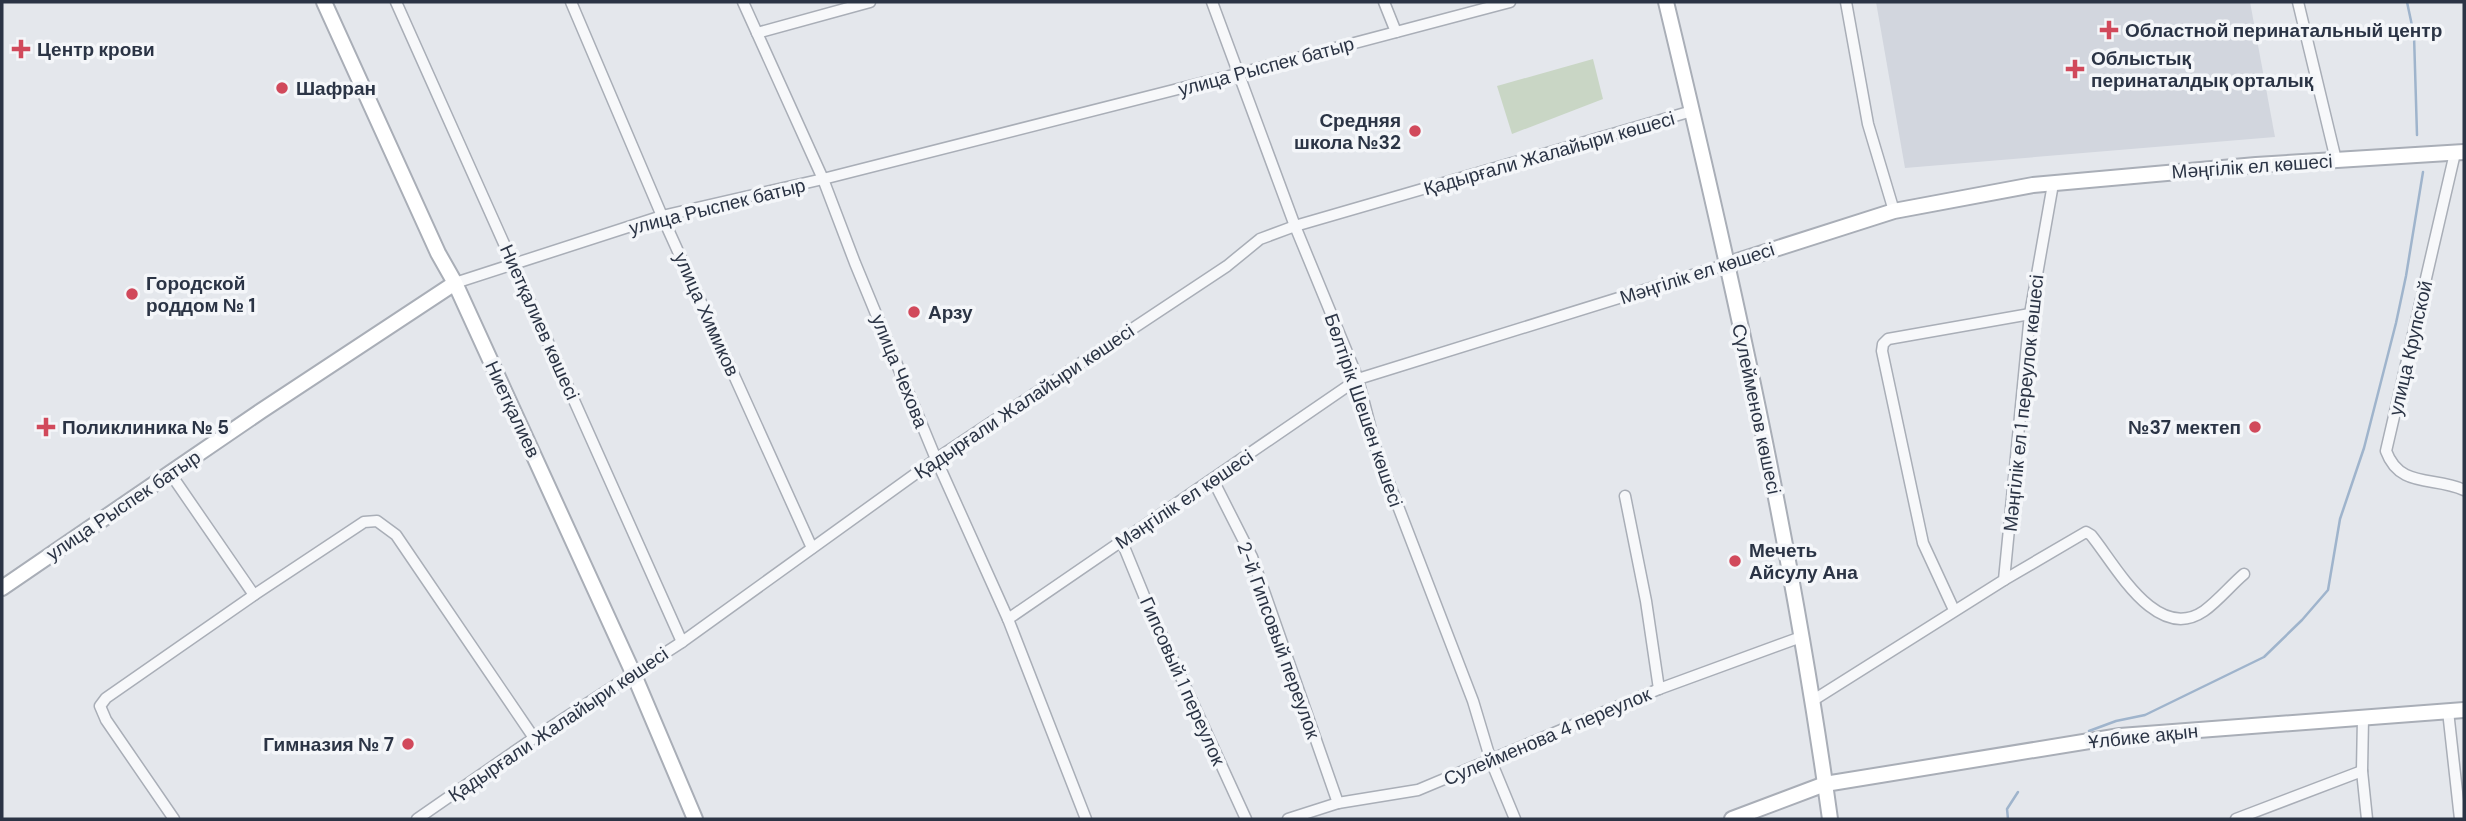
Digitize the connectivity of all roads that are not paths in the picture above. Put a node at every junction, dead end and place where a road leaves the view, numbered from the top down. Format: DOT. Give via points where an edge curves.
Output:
graph roads {
  1 [pos="324,2"];
  2 [pos="396,2"];
  3 [pos="571,2"];
  4 [pos="743,2"];
  5 [pos="870,2"];
  6 [pos="1212,2"];
  7 [pos="1384,2"];
  8 [pos="1510,2"];
  9 [pos="1666,2"];
  10 [pos="1846,2"];
  11 [pos="2298,2"];
  12 [pos="1496,4"];
  13 [pos="1396,32"];
  14 [pos="757,33"];
  15 [pos="1237,74"];
  16 [pos="1692,111"];
  17 [pos="2460,153"];
  18 [pos="2336,160"];
  19 [pos="823,178"];
  20 [pos="2053,184"];
  21 [pos="1894,211"];
  22 [pos="663,216"];
  23 [pos="1295,226"];
  24 [pos="514,264"];
  25 [pos="1728,264"];
  26 [pos="456,283"];
  27 [pos="2029,314"];
  28 [pos="1358,379"];
  29 [pos="936,459"];
  30 [pos="170,473"];
  31 [pos="1213,480"];
  32 [pos="2464,490"];
  33 [pos="1625,496"];
  34 [pos="1122,542"];
  35 [pos="813,548"];
  36 [pos="2244,574"];
  37 [pos="2004,580"];
  38 [pos="2,588"];
  39 [pos="254,595"];
  40 [pos="1954,610"];
  41 [pos="1008,620"];
  42 [pos="1801,637"];
  43 [pos="682,642"];
  44 [pos="634,675"];
  45 [pos="1658,689"];
  46 [pos="1812,701"];
  47 [pos="2464,710"];
  48 [pos="2448,711"];
  49 [pos="2363,718"];
  50 [pos="534,738"];
  51 [pos="1491,761"];
  52 [pos="2362,771"];
  53 [pos="1825,784"];
  54 [pos="1338,803"];
  55 [pos="174,819"];
  56 [pos="417,819"];
  57 [pos="695,819"];
  58 [pos="1086,819"];
  59 [pos="1246,819"];
  60 [pos="1289,819"];
  61 [pos="1515,819"];
  62 [pos="1732,819"];
  63 [pos="1830,819"];
  64 [pos="2236,819"];
  65 [pos="2367,819"];
  66 [pos="2460,819"];
  1 -- 26 [label="street, Ниетқалиев" via="438,253"];
  2 -- 24 [label="street, Ниетқалиев көшесі"];
  3 -- 22 [label="street, улица Химиков"];
  4 -- 14 [label="street, улица Чехова"];
  5 -- 14 [label="street"];
  6 -- 15 [label="street, Бөлтірік Шешен көшесі"];
  7 -- 13 [label="street"];
  8 -- 12 [label="street, улица Рыспек батыр"];
  9 -- 16 [label="street, Сүлейменов көшесі"];
  10 -- 21 [label="street" via="1868,124"];
  11 -- 18 [label="street"];
  12 -- 13 [label="street, улица Рыспек батыр"];
  13 -- 15 [label="street, улица Рыспек батыр"];
  14 -- 19 [label="street, улица Чехова"];
  15 -- 19 [label="street, улица Рыспек батыр"];
  15 -- 23 [label="street, Бөлтірік Шешен көшесі"];
  16 -- 23 [label="street, Қадырғали Жалайыри көшесі"];
  16 -- 25 [label="street, Сүлейменов көшесі"];
  17 -- 18 [label="street, Мәңгілік ел көшесі"];
  17 -- 32 [label="street, улица Крупской" via="2386,452 2403,476"];
  18 -- 20 [label="street, Мәңгілік ел көшесі"];
  19 -- 22 [label="street, улица Рыспек батыр"];
  19 -- 29 [label="street, улица Чехова"];
  20 -- 21 [label="street, Мәңгілік ел көшесі"];
  20 -- 27 [label="street, Мәңгілік ел 1 переулок көшесі"];
  21 -- 25 [label="street, Мәңгілік ел көшесі"];
  22 -- 24 [label="street, улица Рыспек батыр"];
  22 -- 35 [label="street, улица Химиков"];
  23 -- 28 [label="street, Бөлтірік Шешен көшесі"];
  23 -- 29 [label="street, Қадырғали Жалайыри көшесі" via="1260,239 1227,266"];
  24 -- 26 [label="street, улица Рыспек батыр"];
  24 -- 43 [label="street, Ниетқалиев көшесі"];
  25 -- 28 [label="street, Мәңгілік ел көшесі"];
  25 -- 42 [label="street, Сүлейменов көшесі"];
  26 -- 30 [label="street, улица Рыспек батыр"];
  26 -- 44 [label="street, Ниетқалиев"];
  27 -- 37 [label="street, Мәңгілік ел 1 переулок көшесі"];
  27 -- 40 [label="street" via="1888,339 1883,344 1923,543"];
  28 -- 31 [label="street, Мәңгілік ел көшесі"];
  28 -- 51 [label="street, Бөлтірік Шешен көшесі" via="1376,449 1473,701"];
  29 -- 35 [label="street, Қадырғали Жалайыри көшесі"];
  29 -- 41 [label="street, улица Чехова"];
  30 -- 38 [label="street, улица Рыспек батыр"];
  30 -- 39 [label="street"];
  31 -- 34 [label="street, Мәңгілік ел көшесі"];
  31 -- 54 [label="street, 2-й Гипсовый переулок" via="1252,557"];
  33 -- 45 [label="street"];
  34 -- 41 [label="street, Мәңгілік ел көшесі"];
  34 -- 59 [label="street, Гипсовый 1 переулок"];
  35 -- 43 [label="street, Қадырғали Жалайыри көшесі"];
  36 -- 37 [label="street" via="2203,612 2179,619 2150,609 2086,532"];
  37 -- 40 [label="street"];
  39 -- 50 [label="street" via="364,522 377,521 396,536"];
  39 -- 55 [label="street" via="100,706"];
  40 -- 46 [label="street"];
  41 -- 58 [label="street, улица Чехова"];
  42 -- 45 [label="street, Сулейменова 4 переулок"];
  42 -- 46 [label="street, Сүлейменов көшесі"];
  43 -- 44 [label="street, Қадырғали Жалайыри көшесі"];
  44 -- 50 [label="street, Қадырғали Жалайыри көшесі"];
  44 -- 57 [label="street, Ниетқалиев"];
  45 -- 51 [label="street, Сулейменова 4 переулок"];
  46 -- 53 [label="street, Сүлейменов көшесі"];
  47 -- 48 [label="street, Ұлбике ақын"];
  48 -- 49 [label="street, Ұлбике ақын"];
  48 -- 66 [label="street"];
  49 -- 52 [label="street"];
  49 -- 53 [label="street, Ұлбике ақын" via="2120,736"];
  50 -- 56 [label="street, Қадырғали Жалайыри көшесі"];
  51 -- 54 [label="street, Сулейменова 4 переулок" via="1418,790"];
  51 -- 61 [label="street, Бөлтірік Шешен көшесі"];
  52 -- 64 [label="street"];
  52 -- 65 [label="street"];
  53 -- 62 [label="street, Ұлбике ақын"];
  53 -- 63 [label="street, Сүлейменов көшесі"];
  54 -- 60 [label="street, Сулейменова 4 переулок"];
}
